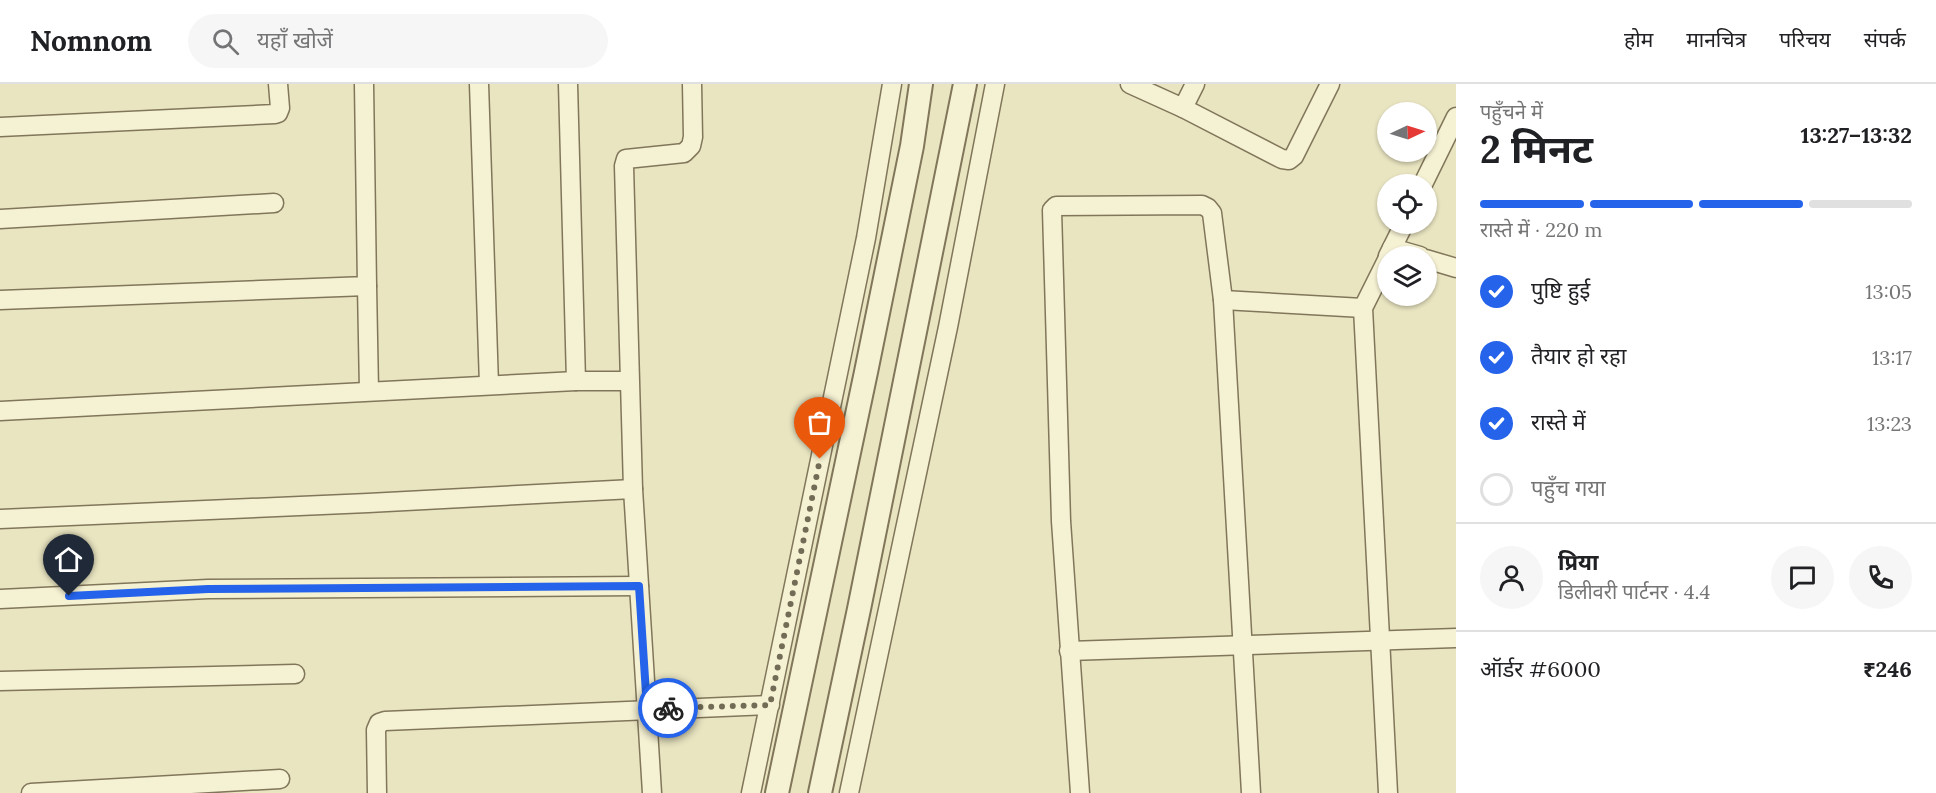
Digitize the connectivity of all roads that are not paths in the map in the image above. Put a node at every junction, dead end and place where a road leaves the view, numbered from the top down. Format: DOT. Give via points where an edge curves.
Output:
graph roads {
  1 [pos="278,84"];
  2 [pos="364,84"];
  3 [pos="479,84"];
  4 [pos="568,84"];
  5 [pos="692,84"];
  6 [pos="892,84"];
  7 [pos="921,84"];
  8 [pos="965,84"];
  9 [pos="995,84"];
  10 [pos="1130,84"];
  11 [pos="1196,84"];
  12 [pos="1330,84"];
  13 [pos="1183,108"];
  14 [pos="1456,117"];
  15 [pos="0,127"];
  16 [pos="1428,174"];
  17 [pos="274,203"];
  18 [pos="0,219"];
  19 [pos="1437,262"];
  20 [pos="1456,268"];
  21 [pos="1377,279"];
  22 [pos="367,286"];
  23 [pos="0,300"];
  24 [pos="1223,300"];
  25 [pos="1363,308"];
  26 [pos="576,381"];
  27 [pos="629,381"];
  28 [pos="489,385"];
  29 [pos="369,392"];
  30 [pos="0,411"];
  31 [pos="633,489"];
  32 [pos="0,519"];
  33 [pos="639,586"];
  34 [pos="0,599"];
  35 [pos="1456,638"];
  36 [pos="1380,641"];
  37 [pos="1244,646"];
  38 [pos="1069,651"];
  39 [pos="295,674"];
  40 [pos="0,681"];
  41 [pos="770,705"];
  42 [pos="647,709"];
  43 [pos="280,779"];
  44 [pos="31,793"];
  45 [pos="377,793"];
  46 [pos="652,793"];
  47 [pos="752,793"];
  48 [pos="777,793"];
  49 [pos="820,793"];
  50 [pos="849,793"];
  51 [pos="1080,793"];
  52 [pos="1251,793"];
  53 [pos="1388,793"];
  1 -- 15 [label="street" via="280,108 274,114"];
  2 -- 22 [label="street"];
  3 -- 28 [label="street"];
  4 -- 26 [label="street"];
  5 -- 27 [label="street" via="691,146 684,153 626,159 624,166"];
  6 -- 41 [label="street" via="866,238"];
  7 -- 48 [label="street" via="912,146"];
  8 -- 49 [label="street"];
  9 -- 50 [label="street"];
  10 -- 13 [label="street"];
  11 -- 13 [label="street"];
  12 -- 13 [label="street" via="1289,160"];
  14 -- 16 [label="street"];
  17 -- 18 [label="street"];
  19 -- 20 [label="street"];
  21 -- 25 [label="street"];
  22 -- 23 [label="street"];
  22 -- 29 [label="street"];
  24 -- 25 [label="street"];
  24 -- 37 [label="street"];
  24 -- 38 [label="street" via="1212,213 1208,208 1202,205 1052,210"];
  25 -- 36 [label="street"];
  26 -- 27 [label="street"];
  26 -- 28 [label="street"];
  27 -- 31 [label="street"];
  28 -- 29 [label="street"];
  29 -- 30 [label="street"];
  31 -- 32 [label="street"];
  31 -- 33 [label="street"];
  33 -- 34 [label="street" via="208,589"];
  33 -- 42 [label="street"];
  35 -- 36 [label="street"];
  36 -- 37 [label="street"];
  36 -- 53 [label="street"];
  37 -- 38 [label="street"];
  37 -- 52 [label="street"];
  38 -- 51 [label="street"];
  39 -- 40 [label="street"];
  41 -- 42 [label="street"];
  41 -- 47 [label="street"];
  42 -- 45 [label="street" via="378,723"];
  42 -- 46 [label="street"];
  43 -- 44 [label="street"];
}
